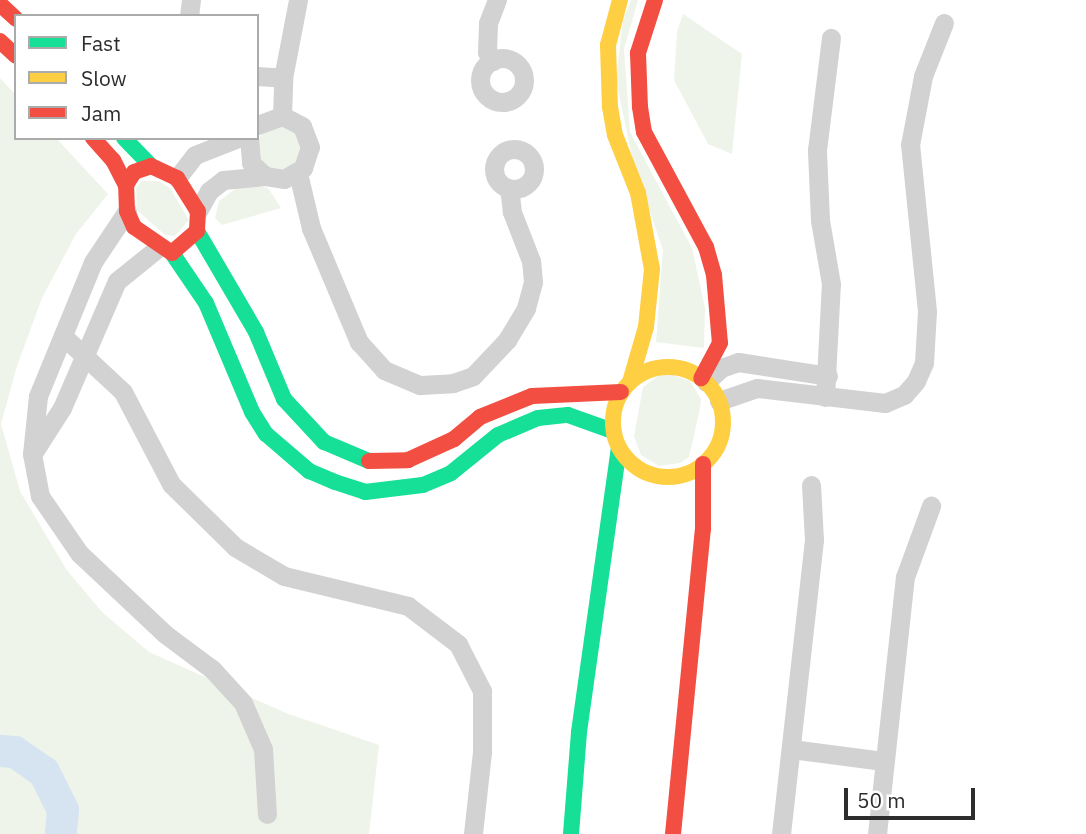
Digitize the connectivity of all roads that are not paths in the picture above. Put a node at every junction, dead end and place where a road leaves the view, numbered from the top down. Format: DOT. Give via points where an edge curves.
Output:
graph roads {
  1 [pos="298,0"];
  2 [pos="497,0"];
  3 [pos="620,0"];
  4 [pos="655,0"];
  5 [pos="0,4"];
  6 [pos="14,17"];
  7 [pos="944,23"];
  8 [pos="831,38"];
  9 [pos="0,41"];
  10 [pos="14,54"];
  11 [pos="493,61"];
  12 [pos="259,76"];
  13 [pos="283,78"];
  14 [pos="282,116"];
  15 [pos="259,124"];
  16 [pos="95,140"];
  17 [pos="126,140"];
  18 [pos="233,140"];
  19 [pos="249,140"];
  20 [pos="151,166"];
  21 [pos="298,173"];
  22 [pos="177,178"];
  23 [pos="271,178"];
  24 [pos="126,186"];
  25 [pos="509,188"];
  26 [pos="127,211"];
  27 [pos="198,221"];
  28 [pos="310,228"];
  29 [pos="166,250"];
  30 [pos="63,337"];
  31 [pos="85,357"];
  32 [pos="828,376"];
  33 [pos="704,380"];
  34 [pos="625,387"];
  35 [pos="825,397"];
  36 [pos="719,401"];
  37 [pos="613,432"];
  38 [pos="620,449"];
  39 [pos="32,454"];
  40 [pos="703,464"];
  41 [pos="811,485"];
  42 [pos="931,506"];
  43 [pos="792,749"];
  44 [pos="883,761"];
  45 [pos="267,814"];
  46 [pos="473,834"];
  47 [pos="571,834"];
  48 [pos="673,834"];
  49 [pos="781,834"];
  50 [pos="877,834"];
  1 -- 13 [label="street"];
  2 -- 11 [label="street" via="488,23 487,52"];
  3 -- 34 [label="main road" via="608,45 610,107 615,135 641,205 652,269 646,327"];
  4 -- 33 [label="main road" via="638,53 640,107 644,132 705,247 714,275 720,343"];
  5 -- 6 [label="main road"];
  7 -- 35 [label="street" via="923,75 910,145 926,272 924,363 904,395 886,403"];
  8 -- 32 [label="street" via="817,150 820,220 831,284"];
  9 -- 10 [label="main road"];
  12 -- 13 [label="street"];
  13 -- 14 [label="street"];
  14 -- 15 [label="street"];
  14 -- 21 [label="street" via="302,126 308,136 309,158"];
  16 -- 24 [label="main road" via="113,160"];
  17 -- 20 [label="main road"];
  18 -- 22 [label="street" via="195,155"];
  19 -- 23 [label="street" via="251,163"];
  20 -- 22 [label="main road"];
  20 -- 24 [label="main road" via="134,172"];
  21 -- 23 [label="street"];
  21 -- 28 [label="street"];
  22 -- 27 [label="main road"];
  23 -- 27 [label="street" via="223,180 209,191"];
  23 -- 28 [label="street"];
  24 -- 26 [label="main road"];
  25 -- 28 [label="street" via="512,212 531,261 533,282 526,309 488,363 453,383 404,381 371,358 338,299"];
  26 -- 29 [label="main road" via="134,227"];
  26 -- 30 [label="street" via="93,262"];
  27 -- 29 [label="main road"];
  27 -- 34 [label="main road" via="256,332 284,399 324,442 352,457 383,464 408,460 454,439 480,417 532,396"];
  29 -- 31 [label="street" via="117,281"];
  29 -- 37 [label="main road" via="206,303 252,412 266,434 309,471 335,482 365,492 424,485 451,473 498,435 538,418 568,415"];
  30 -- 31 [label="street"];
  30 -- 39 [label="street" via="38,396"];
  31 -- 39 [label="street" via="62,408"];
  31 -- 46 [label="street" via="123,392 171,484 235,547 284,576 408,606 458,644 482,691 483,741"];
  32 -- 33 [label="street" via="738,362"];
  32 -- 35 [label="street"];
  33 -- 34 [label="main road" via="681,368 659,367"];
  33 -- 36 [label="main road"];
  34 -- 37 [label="main road" via="614,407"];
  35 -- 36 [label="street" via="757,388"];
  36 -- 40 [label="main road" via="722,433"];
  37 -- 38 [label="main road"];
  38 -- 40 [label="main road" via="636,468 658,477 682,476"];
  38 -- 47 [label="main road" via="579,732"];
  39 -- 45 [label="street" via="40,496 79,553 166,634 212,669 243,703 263,749"];
  40 -- 48 [label="main road" via="703,529"];
  41 -- 43 [label="street" via="814,540"];
  42 -- 44 [label="street" via="905,577"];
  43 -- 44 [label="street"];
  43 -- 49 [label="street"];
  44 -- 50 [label="street"];
}
